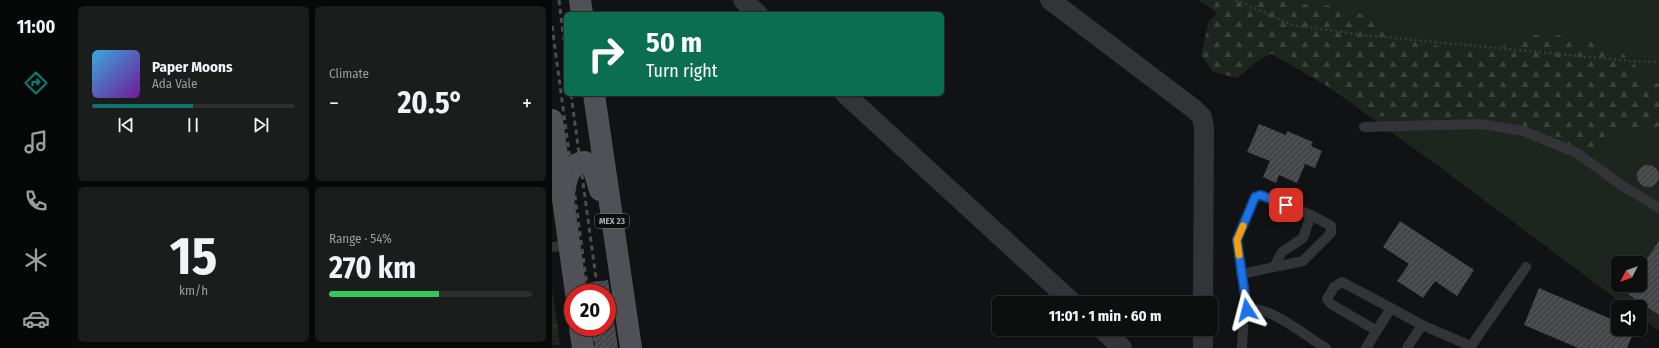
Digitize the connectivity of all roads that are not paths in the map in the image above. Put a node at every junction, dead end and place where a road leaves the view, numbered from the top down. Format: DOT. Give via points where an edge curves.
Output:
graph roads {
  1 [pos="580,0"];
  2 [pos="743,0"];
  3 [pos="1050,0"];
  4 [pos="582,12"];
  5 [pos="756,12"];
  6 [pos="594,96"];
  7 [pos="847,96"];
  8 [pos="552,120"];
  9 [pos="1364,127"];
  10 [pos="563,201"];
  11 [pos="1659,208"];
  12 [pos="1311,215"];
  13 [pos="561,246"];
  14 [pos="618,257"];
  15 [pos="1274,267"];
  16 [pos="1526,267"];
  17 [pos="1241,274"];
  18 [pos="573,284"];
  19 [pos="1065,296"];
  20 [pos="1203,296"];
  21 [pos="1391,308"];
  22 [pos="1247,310"];
  23 [pos="1422,326"];
  24 [pos="1377,331"];
  25 [pos="581,336"];
  26 [pos="1109,336"];
  27 [pos="1203,336"];
  28 [pos="1471,347"];
  29 [pos="583,348"];
  30 [pos="631,348"];
  31 [pos="1122,348"];
  32 [pos="1203,348"];
  33 [pos="1242,348"];
  34 [pos="1326,348"];
  35 [pos="1366,348"];
  36 [pos="1407,348"];
  1 -- 4 [label="main road"];
  2 -- 5 [label="street"];
  3 -- 20 [label="street" via="1194,109 1202,118"];
  6 -- 14 [label="main road, MEX 23"];
  7 -- 19 [label="street"];
  8 -- 10 [label="main road"];
  9 -- 11 [label="lane" via="1481,124 1523,131 1576,153"];
  10 -- 13 [label="main road"];
  10 -- 14 [label="main road" via="569,172 580,162 590,164 596,174"];
  12 -- 15 [label="lane" via="1303,238 1282,252"];
  12 -- 15 [label="lane" via="1331,226 1331,233 1303,261"];
  12 -- 17 [label="lane" via="1260,195 1255,197 1237,240"];
  13 -- 18 [label="main road"];
  14 -- 30 [label="main road, MEX 23"];
  15 -- 17 [label="lane"];
  16 -- 28 [label="lane"];
  17 -- 22 [label="lane"];
  21 -- 23 [label="lane"];
  21 -- 24 [label="lane"];
  21 -- 24 [label="lane" via="1342,282 1334,287 1327,299 1331,304"];
  22 -- 33 [label="lane" via="1242,316"];
  22 -- 34 [label="lane" via="1271,313"];
  23 -- 28 [label="lane"];
  23 -- 36 [label="lane"];
  24 -- 35 [label="lane"];
  25 -- 29 [label="main road"];
  26 -- 31 [label="street"];
  27 -- 32 [label="street"];
}
